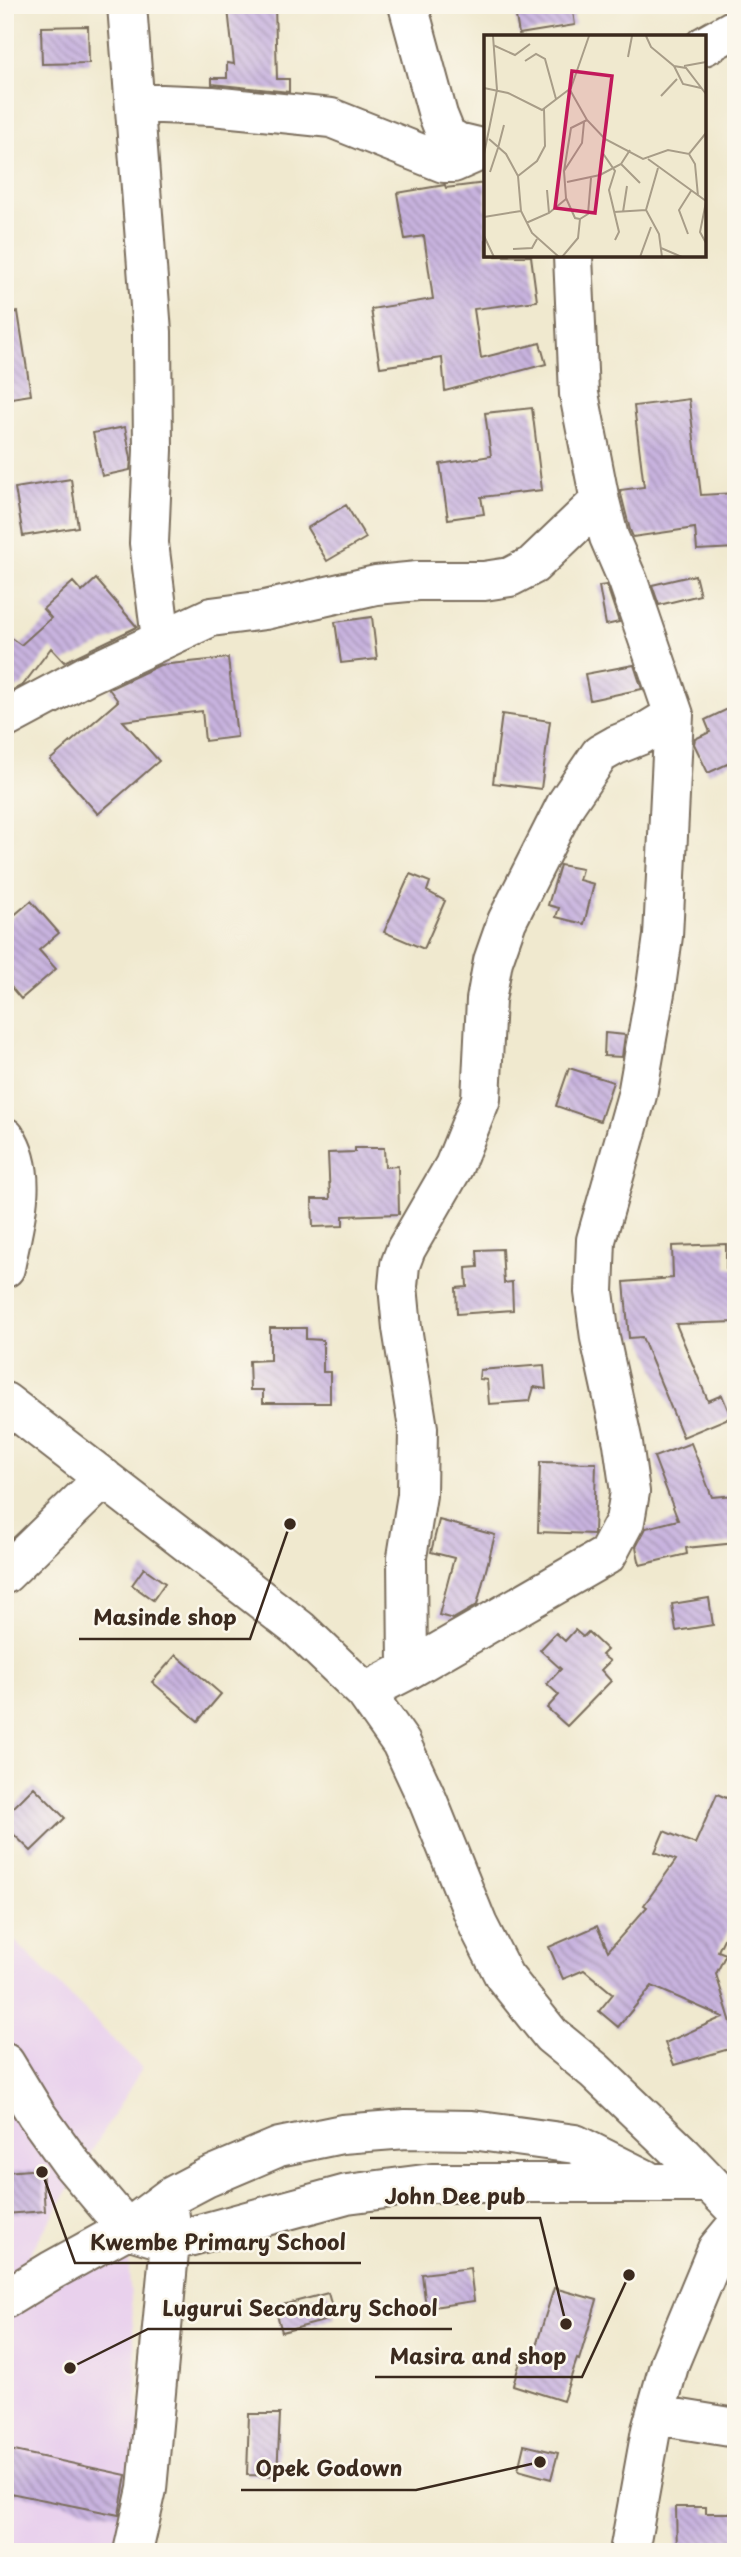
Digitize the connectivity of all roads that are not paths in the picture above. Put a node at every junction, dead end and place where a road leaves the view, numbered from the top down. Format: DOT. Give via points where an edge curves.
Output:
graph roads {
  1 [pos="127,5"];
  2 [pos="408,5"];
  3 [pos="736,28"];
  4 [pos="706,45"];
  5 [pos="136,103"];
  6 [pos="484,149"];
  7 [pos="484,149"];
  8 [pos="573,257"];
  9 [pos="600,502"];
  10 [pos="161,639"];
  11 [pos="674,715"];
  12 [pos="5,719"];
  13 [pos="5,1136"];
  14 [pos="5,1268"];
  15 [pos="5,1402"];
  16 [pos="104,1478"];
  17 [pos="5,1574"];
  18 [pos="408,1670"];
  19 [pos="365,1692"];
  20 [pos="5,2063"];
  21 [pos="654,2183"];
  22 [pos="723,2196"];
  23 [pos="170,2197"];
  24 [pos="736,2226"];
  25 [pos="127,2229"];
  26 [pos="170,2242"];
  27 [pos="5,2300"];
  28 [pos="656,2415"];
  29 [pos="736,2428"];
  30 [pos="132,2552"];
  31 [pos="629,2552"];
  1 -- 5 [label="street"];
  2 -- 7 [label="street" via="446,135"];
  3 -- 4 [label="street"];
  5 -- 6 [label="street" via="331,118 444,163"];
  5 -- 10 [label="street" via="152,331 149,543"];
  8 -- 9 [label="street" via="579,394"];
  9 -- 10 [label="street" via="533,565 510,577 376,585 211,617"];
  9 -- 11 [label="street"];
  10 -- 12 [label="street"];
  11 -- 18 [label="street" via="600,754 566,804 518,899 504,931 486,1000 481,1099 454,1166 400,1265 402,1328 418,1428 416,1496 407,1557"];
  11 -- 18 [label="street" via="662,949 637,1095 596,1240 594,1292 600,1338 630,1492 625,1521 607,1555"];
  13 -- 14 [label="street" via="18,1164 20,1189"];
  15 -- 16 [label="street"];
  16 -- 17 [label="street"];
  16 -- 19 [label="street" via="299,1629"];
  18 -- 19 [label="street"];
  19 -- 22 [label="street" via="401,1744 504,1976 551,2035 595,2071"];
  20 -- 25 [label="street" via="72,2164"];
  21 -- 22 [label="street"];
  21 -- 23 [label="street" via="575,2144 472,2130 406,2129 342,2134 279,2147"];
  21 -- 26 [label="street" via="432,2183 348,2194"];
  23 -- 25 [label="street"];
  23 -- 26 [label="street"];
  24 -- 28 [label="street" via="718,2249 670,2362"];
  25 -- 26 [label="street"];
  25 -- 27 [label="street"];
  26 -- 30 [label="street" via="147,2489"];
  28 -- 29 [label="street"];
  28 -- 31 [label="street"];
}
